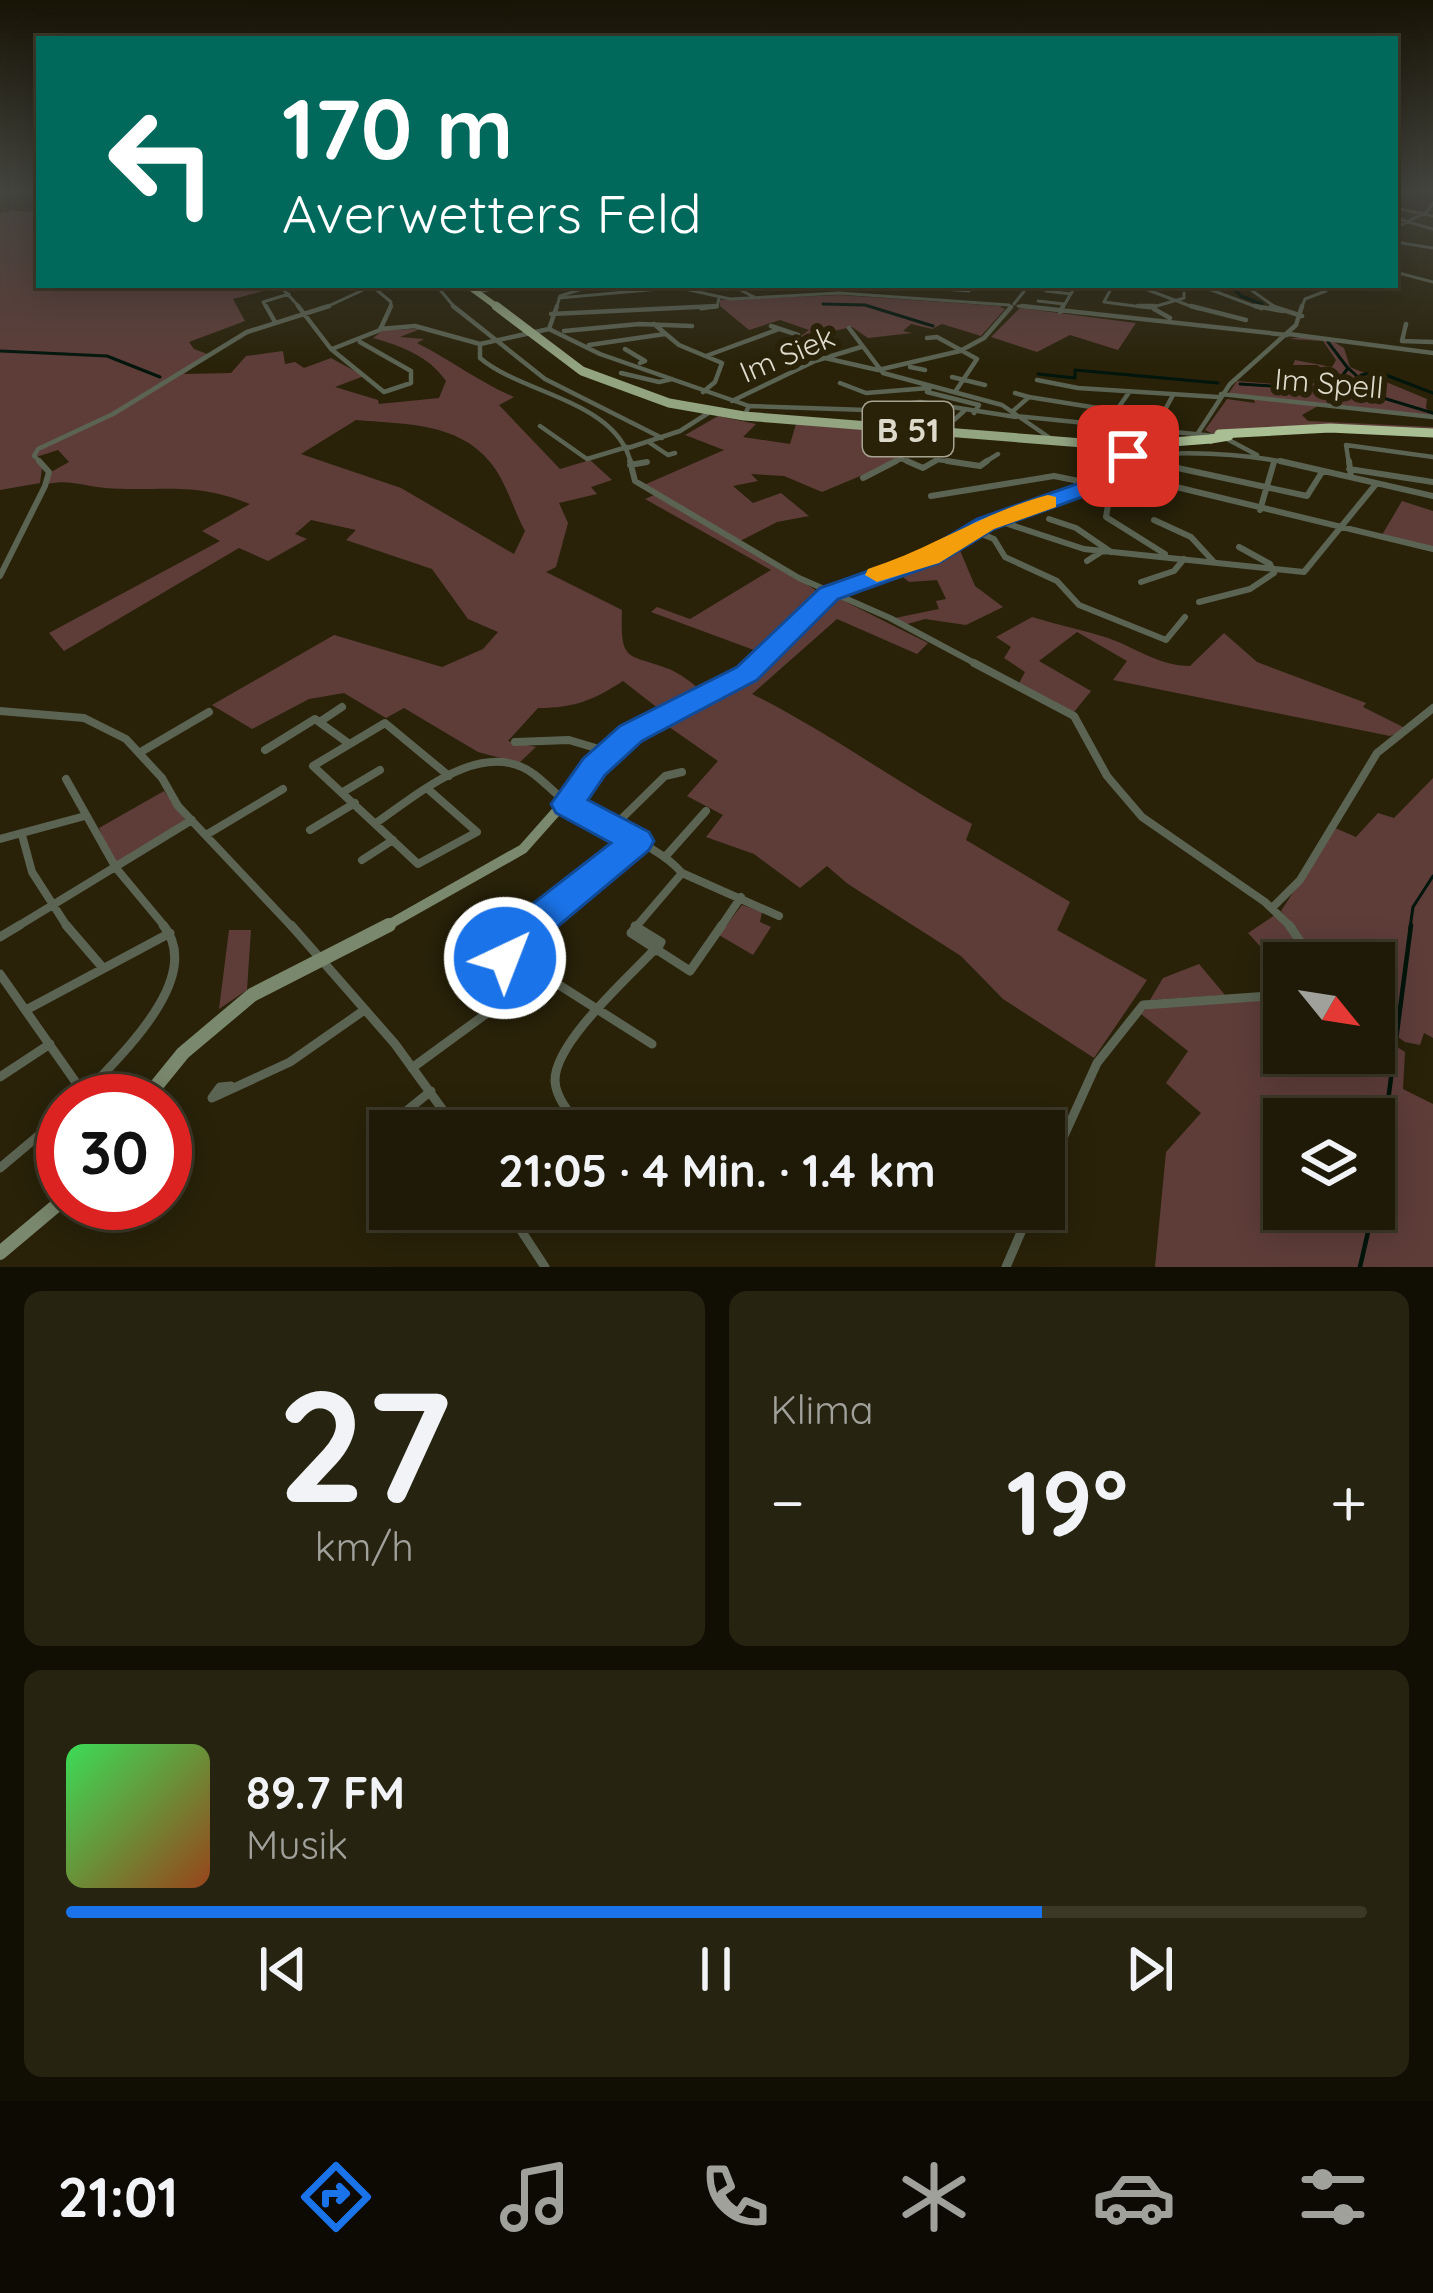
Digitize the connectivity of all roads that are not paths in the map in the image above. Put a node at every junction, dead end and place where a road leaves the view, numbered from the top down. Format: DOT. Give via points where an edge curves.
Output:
graph roads {
  1 [pos="1398,273"];
  2 [pos="1433,282"];
  3 [pos="282,288"];
  4 [pos="363,288"];
  5 [pos="369,288"];
  6 [pos="439,288"];
  7 [pos="472,288"];
  8 [pos="496,288"];
  9 [pos="586,288"];
  10 [pos="671,288"];
  11 [pos="677,288"];
  12 [pos="737,288"];
  13 [pos="819,288"];
  14 [pos="969,288"];
  15 [pos="1027,288"];
  16 [pos="1074,288"];
  17 [pos="1111,288"];
  18 [pos="1142,288"];
  19 [pos="1150,288"];
  20 [pos="1206,288"];
  21 [pos="1248,288"];
  22 [pos="1147,290"];
  23 [pos="1046,291"];
  24 [pos="1326,291"];
  25 [pos="478,292"];
  26 [pos="726,292"];
  27 [pos="1184,292"];
  28 [pos="290,294"];
  29 [pos="817,294"];
  30 [pos="1071,294"];
  31 [pos="1138,296"];
  32 [pos="716,297"];
  33 [pos="559,298"];
  34 [pos="759,299"];
  35 [pos="1038,301"];
  36 [pos="968,302"];
  37 [pos="1104,302"];
  38 [pos="1175,302"];
  39 [pos="1064,304"];
  40 [pos="1013,306"];
  41 [pos="1214,306"];
  42 [pos="1252,306"];
  43 [pos="1137,307"];
  44 [pos="1150,308"];
  45 [pos="1101,310"];
  46 [pos="1283,311"];
  47 [pos="1060,312"];
  48 [pos="308,314"];
  49 [pos="551,314"];
  50 [pos="1212,314"];
  51 [pos="1135,315"];
  52 [pos="1303,316"];
  53 [pos="1170,318"];
  54 [pos="1246,320"];
  55 [pos="1208,321"];
  56 [pos="275,322"];
  57 [pos="1406,324"];
  58 [pos="654,325"];
  59 [pos="692,326"];
  60 [pos="771,326"];
  61 [pos="849,328"];
  62 [pos="380,329"];
  63 [pos="549,329"];
  64 [pos="779,329"];
  65 [pos="1244,331"];
  66 [pos="561,332"];
  67 [pos="787,332"];
  68 [pos="665,334"];
  69 [pos="1288,334"];
  70 [pos="533,335"];
  71 [pos="798,335"];
  72 [pos="760,338"];
  73 [pos="927,338"];
  74 [pos="1402,341"];
  75 [pos="360,342"];
  76 [pos="1433,342"];
  77 [pos="500,343"];
  78 [pos="480,344"];
  79 [pos="585,346"];
  80 [pos="861,347"];
  81 [pos="332,349"];
  82 [pos="626,349"];
  83 [pos="1402,350"];
  84 [pos="960,351"];
  85 [pos="1433,352"];
  86 [pos="708,357"];
  87 [pos="825,358"];
  88 [pos="637,364"];
  89 [pos="907,365"];
  90 [pos="876,370"];
  91 [pos="925,370"];
  92 [pos="621,373"];
  93 [pos="952,377"];
  94 [pos="672,380"];
  95 [pos="965,380"];
  96 [pos="1037,380"];
  97 [pos="840,383"];
  98 [pos="985,385"];
  99 [pos="927,387"];
  100 [pos="1078,388"];
  101 [pos="944,389"];
  102 [pos="703,392"];
  103 [pos="955,392"];
  104 [pos="1130,392"];
  105 [pos="1015,393"];
  106 [pos="1173,395"];
  107 [pos="1220,396"];
  108 [pos="1029,398"];
  109 [pos="731,402"];
  110 [pos="1075,405"];
  111 [pos="747,411"];
  112 [pos="1116,411"];
  113 [pos="710,412"];
  114 [pos="974,413"];
  115 [pos="1015,415"];
  116 [pos="1433,417"];
  117 [pos="1065,419"];
  118 [pos="1082,421"];
  119 [pos="540,426"];
  120 [pos="1115,426"];
  121 [pos="1154,430"];
  122 [pos="1433,434"];
  123 [pos="1212,436"];
  124 [pos="662,438"];
  125 [pos="1051,441"];
  126 [pos="650,443"];
  127 [pos="627,448"];
  128 [pos="1122,449"];
  129 [pos="675,453"];
  130 [pos="998,454"];
  131 [pos="1222,455"];
  132 [pos="1256,457"];
  133 [pos="1433,457"];
  134 [pos="646,462"];
  135 [pos="1274,462"];
  136 [pos="630,465"];
  137 [pos="1173,467"];
  138 [pos="1349,469"];
  139 [pos="1114,472"];
  140 [pos="1322,472"];
  141 [pos="1216,475"];
  142 [pos="863,478"];
  143 [pos="1350,478"];
  144 [pos="1433,482"];
  145 [pos="1094,484"];
  146 [pos="1376,484"];
  147 [pos="1268,486"];
  148 [pos="931,496"];
  149 [pos="1433,496"];
  150 [pos="1108,505"];
  151 [pos="1260,511"];
  152 [pos="1049,519"];
  153 [pos="996,520"];
  154 [pos="1154,520"];
  155 [pos="1341,530"];
  156 [pos="974,531"];
  157 [pos="1239,547"];
  158 [pos="1433,549"];
  159 [pos="1106,552"];
  160 [pos="1167,557"];
  161 [pos="1184,559"];
  162 [pos="1213,560"];
  163 [pos="1087,561"];
  164 [pos="1275,569"];
  165 [pos="0,576"];
  166 [pos="1141,581"];
  167 [pos="829,593"];
  168 [pos="1199,602"];
  169 [pos="1185,617"];
  170 [pos="342,706"];
  171 [pos="1433,708"];
  172 [pos="0,711"];
  173 [pos="209,712"];
  174 [pos="321,721"];
  175 [pos="515,742"];
  176 [pos="348,743"];
  177 [pos="266,750"];
  178 [pos="609,752"];
  179 [pos="139,753"];
  180 [pos="380,770"];
  181 [pos="682,772"];
  182 [pos="449,776"];
  183 [pos="66,779"];
  184 [pos="283,788"];
  185 [pos="429,790"];
  186 [pos="343,792"];
  187 [pos="355,803"];
  188 [pos="567,804"];
  189 [pos="706,811"];
  190 [pos="85,815"];
  191 [pos="192,820"];
  192 [pos="376,823"];
  193 [pos="613,828"];
  194 [pos="310,830"];
  195 [pos="22,835"];
  196 [pos="206,835"];
  197 [pos="0,839"];
  198 [pos="393,841"];
  199 [pos="637,841"];
  200 [pos="665,857"];
  201 [pos="362,860"];
  202 [pos="116,868"];
  203 [pos="682,873"];
  204 [pos="741,897"];
  205 [pos="52,906"];
  206 [pos="1272,908"];
  207 [pos="779,916"];
  208 [pos="170,933"];
  209 [pos="0,938"];
  210 [pos="1302,942"];
  211 [pos="655,950"];
  212 [pos="319,958"];
  213 [pos="103,969"];
  214 [pos="0,974"];
  215 [pos="520,989"];
  216 [pos="1263,996"];
  217 [pos="26,1010"];
  218 [pos="363,1011"];
  219 [pos="600,1011"];
  220 [pos="50,1044"];
  221 [pos="652,1044"];
  222 [pos="412,1068"];
  223 [pos="69,1074"];
  224 [pos="105,1074"];
  225 [pos="166,1074"];
  226 [pos="0,1077"];
  227 [pos="231,1086"];
  228 [pos="431,1091"];
  229 [pos="408,1110"];
  230 [pos="444,1110"];
  231 [pos="570,1110"];
  232 [pos="1065,1134"];
  233 [pos="36,1138"];
  234 [pos="0,1168"];
  235 [pos="36,1223"];
  236 [pos="522,1230"];
  237 [pos="1022,1230"];
  238 [pos="0,1253"];
  239 [pos="545,1267"];
  240 [pos="1006,1267"];
  1 -- 2 [label="street"];
  3 -- 28 [label="street"];
  4 -- 48 [label="street"];
  5 -- 62 [label="street" via="392,305"];
  6 -- 77 [label="street"];
  7 -- 25 [label="main road, B 51"];
  8 -- 25 [label="street"];
  9 -- 33 [label="street"];
  10 -- 33 [label="street"];
  11 -- 32 [label="street"];
  12 -- 34 [label="street"];
  13 -- 29 [label="street"];
  14 -- 36 [label="street"];
  15 -- 40 [label="street"];
  16 -- 30 [label="street"];
  17 -- 37 [label="street"];
  18 -- 22 [label="street"];
  19 -- 22 [label="street"];
  20 -- 42 [label="street"];
  21 -- 46 [label="street"];
  22 -- 31 [label="street"];
  22 -- 38 [label="street"];
  23 -- 30 [label="street"];
  24 -- 52 [label="street" via="1305,298"];
  25 -- 70 [label="main road, B 51"];
  26 -- 32 [label="street"];
  27 -- 38 [label="street"];
  28 -- 48 [label="street"];
  28 -- 56 [label="street" via="262,302"];
  29 -- 34 [label="street"];
  29 -- 36 [label="street"];
  30 -- 39 [label="street"];
  32 -- 34 [label="street"];
  32 -- 49 [label="street" via="717,308"];
  33 -- 49 [label="street"];
  35 -- 39 [label="street"];
  36 -- 40 [label="street"];
  37 -- 43 [label="street"];
  37 -- 45 [label="street"];
  38 -- 44 [label="street"];
  38 -- 50 [label="street"];
  39 -- 47 [label="street"];
  40 -- 47 [label="street"];
  40 -- 84 [label="street"];
  41 -- 50 [label="street"];
  42 -- 46 [label="street"];
  42 -- 54 [label="street"];
  43 -- 44 [label="street"];
  43 -- 51 [label="street"];
  44 -- 53 [label="street"];
  46 -- 52 [label="street"];
  47 -- 65 [label="street"];
  48 -- 56 [label="street"];
  48 -- 81 [label="street"];
  49 -- 63 [label="street"];
  50 -- 54 [label="street"];
  50 -- 55 [label="street"];
  52 -- 69 [label="street"];
  54 -- 65 [label="street"];
  56 -- 165 [label="street" via="36,451 48,467 46,484"];
  57 -- 74 [label="street"];
  58 -- 59 [label="street"];
  58 -- 66 [label="street"];
  58 -- 68 [label="street"];
  60 -- 64 [label="street"];
  61 -- 80 [label="street"];
  62 -- 75 [label="street"];
  62 -- 78 [label="street" via="415,326"];
  63 -- 66 [label="street"];
  63 -- 70 [label="street"];
  64 -- 67 [label="street"];
  64 -- 72 [label="street"];
  65 -- 69 [label="street"];
  66 -- 79 [label="street"];
  67 -- 71 [label="street"];
  67 -- 72 [label="street"];
  68 -- 79 [label="street"];
  68 -- 86 [label="street"];
  69 -- 83 [label="street"];
  69 -- 107 [label="street"];
  70 -- 77 [label="street"];
  70 -- 113 [label="main road, B 51" via="607,383"];
  72 -- 86 [label="street"];
  73 -- 84 [label="street"];
  74 -- 76 [label="street"];
  74 -- 83 [label="street"];
  75 -- 81 [label="street"];
  75 -- 81 [label="street" via="411,371 411,383 384,392"];
  77 -- 78 [label="street"];
  77 -- 124 [label="street" via="557,387"];
  78 -- 127 [label="street" via="480,358 493,369 589,416"];
  79 -- 88 [label="street"];
  80 -- 87 [label="street, Im Siek"];
  80 -- 90 [label="street"];
  82 -- 88 [label="street" via="645,361"];
  83 -- 85 [label="street"];
  84 -- 89 [label="street"];
  84 -- 95 [label="street" via="977,359"];
  86 -- 102 [label="street" via="723,364"];
  87 -- 90 [label="street"];
  87 -- 109 [label="street, Im Siek"];
  88 -- 94 [label="street"];
  89 -- 90 [label="street"];
  89 -- 91 [label="street"];
  90 -- 101 [label="street"];
  92 -- 94 [label="street"];
  93 -- 95 [label="street"];
  94 -- 102 [label="street"];
  95 -- 98 [label="street"];
  95 -- 103 [label="street"];
  96 -- 100 [label="street, Im Spell"];
  97 -- 99 [label="street" via="866,393"];
  99 -- 101 [label="street"];
  99 -- 114 [label="street" via="979,405"];
  100 -- 104 [label="street, Im Spell"];
  100 -- 110 [label="street"];
  101 -- 103 [label="street"];
  102 -- 109 [label="street"];
  103 -- 115 [label="street"];
  104 -- 106 [label="street, Im Spell"];
  104 -- 112 [label="street"];
  105 -- 108 [label="street"];
  106 -- 107 [label="street, Im Spell"];
  106 -- 121 [label="street"];
  107 -- 116 [label="street, Im Spell"];
  107 -- 123 [label="street"];
  108 -- 110 [label="street"];
  108 -- 115 [label="street"];
  109 -- 111 [label="street"];
  110 -- 112 [label="street"];
  110 -- 117 [label="street"];
  110 -- 118 [label="street"];
  111 -- 113 [label="main road, B 51"];
  111 -- 114 [label="street" via="875,410 954,420"];
  111 -- 125 [label="main road, B 51"];
  112 -- 120 [label="street"];
  113 -- 124 [label="street"];
  114 -- 115 [label="street"];
  115 -- 117 [label="street"];
  115 -- 125 [label="street"];
  117 -- 118 [label="street"];
  118 -- 120 [label="street"];
  119 -- 127 [label="street" via="587,459"];
  120 -- 121 [label="street"];
  120 -- 128 [label="street"];
  121 -- 123 [label="street"];
  122 -- 123 [label="highway"];
  123 -- 128 [label="highway"];
  123 -- 132 [label="street"];
  124 -- 126 [label="street"];
  125 -- 128 [label="main road, B 51"];
  126 -- 127 [label="street"];
  126 -- 129 [label="street"];
  127 -- 136 [label="street"];
  128 -- 131 [label="street"];
  128 -- 139 [label="street" via="1127,463"];
  130 -- 142 [label="street" via="980,466 938,460 923,468 901,459"];
  131 -- 132 [label="street"];
  131 -- 141 [label="street"];
  132 -- 135 [label="street"];
  133 -- 138 [label="street" via="1346,445"];
  134 -- 136 [label="street"];
  135 -- 140 [label="street"];
  135 -- 147 [label="street"];
  136 -- 167 [label="street" via="635,481 661,500"];
  137 -- 141 [label="street"];
  138 -- 143 [label="street"];
  138 -- 144 [label="street"];
  139 -- 145 [label="street"];
  139 -- 151 [label="street"];
  140 -- 143 [label="street"];
  140 -- 147 [label="street" via="1307,496"];
  141 -- 147 [label="street"];
  143 -- 146 [label="street"];
  145 -- 148 [label="street" via="1051,472"];
  145 -- 153 [label="street"];
  146 -- 149 [label="street"];
  146 -- 155 [label="street"];
  147 -- 151 [label="street"];
  150 -- 160 [label="street" via="1106,517"];
  151 -- 155 [label="street"];
  152 -- 159 [label="street"];
  153 -- 156 [label="street"];
  153 -- 159 [label="street"];
  154 -- 162 [label="street" via="1192,537"];
  155 -- 158 [label="street"];
  155 -- 164 [label="street" via="1307,571"];
  156 -- 167 [label="street" via="931,558"];
  156 -- 169 [label="street" via="1057,581 1079,605 1166,640"];
  157 -- 164 [label="street"];
  159 -- 160 [label="street"];
  159 -- 163 [label="street"];
  160 -- 161 [label="street"];
  161 -- 162 [label="street"];
  161 -- 166 [label="street" via="1174,571"];
  162 -- 164 [label="street"];
  164 -- 168 [label="street" via="1250,589"];
  167 -- 178 [label="street" via="747,674"];
  167 -- 206 [label="street" via="1074,716 1107,774 1151,826"];
  170 -- 174 [label="street"];
  171 -- 206 [label="street" via="1389,741 1357,780 1317,855"];
  172 -- 179 [label="street" via="82,715"];
  173 -- 179 [label="street"];
  174 -- 176 [label="street"];
  174 -- 177 [label="street" via="302,724"];
  175 -- 178 [label="street" via="569,740"];
  176 -- 182 [label="street" via="385,723"];
  176 -- 186 [label="street" via="313,766"];
  178 -- 188 [label="street"];
  179 -- 191 [label="street"];
  180 -- 186 [label="street"];
  181 -- 193 [label="street" via="665,776"];
  182 -- 185 [label="street"];
  182 -- 188 [label="street" via="482,759 505,764"];
  183 -- 190 [label="street"];
  184 -- 196 [label="street"];
  185 -- 192 [label="street"];
  185 -- 198 [label="street" via="477,832 418,864"];
  186 -- 187 [label="street"];
  187 -- 192 [label="street"];
  187 -- 194 [label="street"];
  188 -- 193 [label="street"];
  188 -- 212 [label="street" via="500,866"];
  189 -- 200 [label="street"];
  190 -- 195 [label="street"];
  190 -- 202 [label="street"];
  191 -- 196 [label="street"];
  191 -- 202 [label="street"];
  192 -- 198 [label="street"];
  193 -- 199 [label="street"];
  195 -- 197 [label="street"];
  195 -- 205 [label="street"];
  196 -- 212 [label="street"];
  198 -- 201 [label="street"];
  199 -- 200 [label="street"];
  199 -- 219 [label="street" via="508,946 505,958"];
  200 -- 203 [label="street"];
  202 -- 205 [label="street"];
  202 -- 208 [label="street"];
  203 -- 204 [label="street"];
  203 -- 211 [label="street" via="635,926 661,942"];
  204 -- 207 [label="street"];
  204 -- 211 [label="street" via="690,971"];
  205 -- 209 [label="street"];
  205 -- 213 [label="street"];
  206 -- 210 [label="street"];
  208 -- 213 [label="street"];
  208 -- 224 [label="street" via="177,965 171,986"];
  211 -- 219 [label="street"];
  212 -- 218 [label="street"];
  212 -- 225 [label="street" via="226,1013"];
  213 -- 217 [label="street"];
  214 -- 217 [label="street"];
  215 -- 222 [label="street"];
  216 -- 232 [label="street" via="1143,1005 1097,1064"];
  217 -- 220 [label="street"];
  218 -- 222 [label="street"];
  218 -- 227 [label="street" via="290,1062"];
  219 -- 221 [label="street"];
  219 -- 231 [label="street" via="554,1074"];
  220 -- 223 [label="street"];
  220 -- 226 [label="street"];
  222 -- 228 [label="street"];
  228 -- 229 [label="street"];
  228 -- 230 [label="street"];
  233 -- 234 [label="street"];
  235 -- 238 [label="street"];
  236 -- 239 [label="street"];
  237 -- 240 [label="street"];
}
